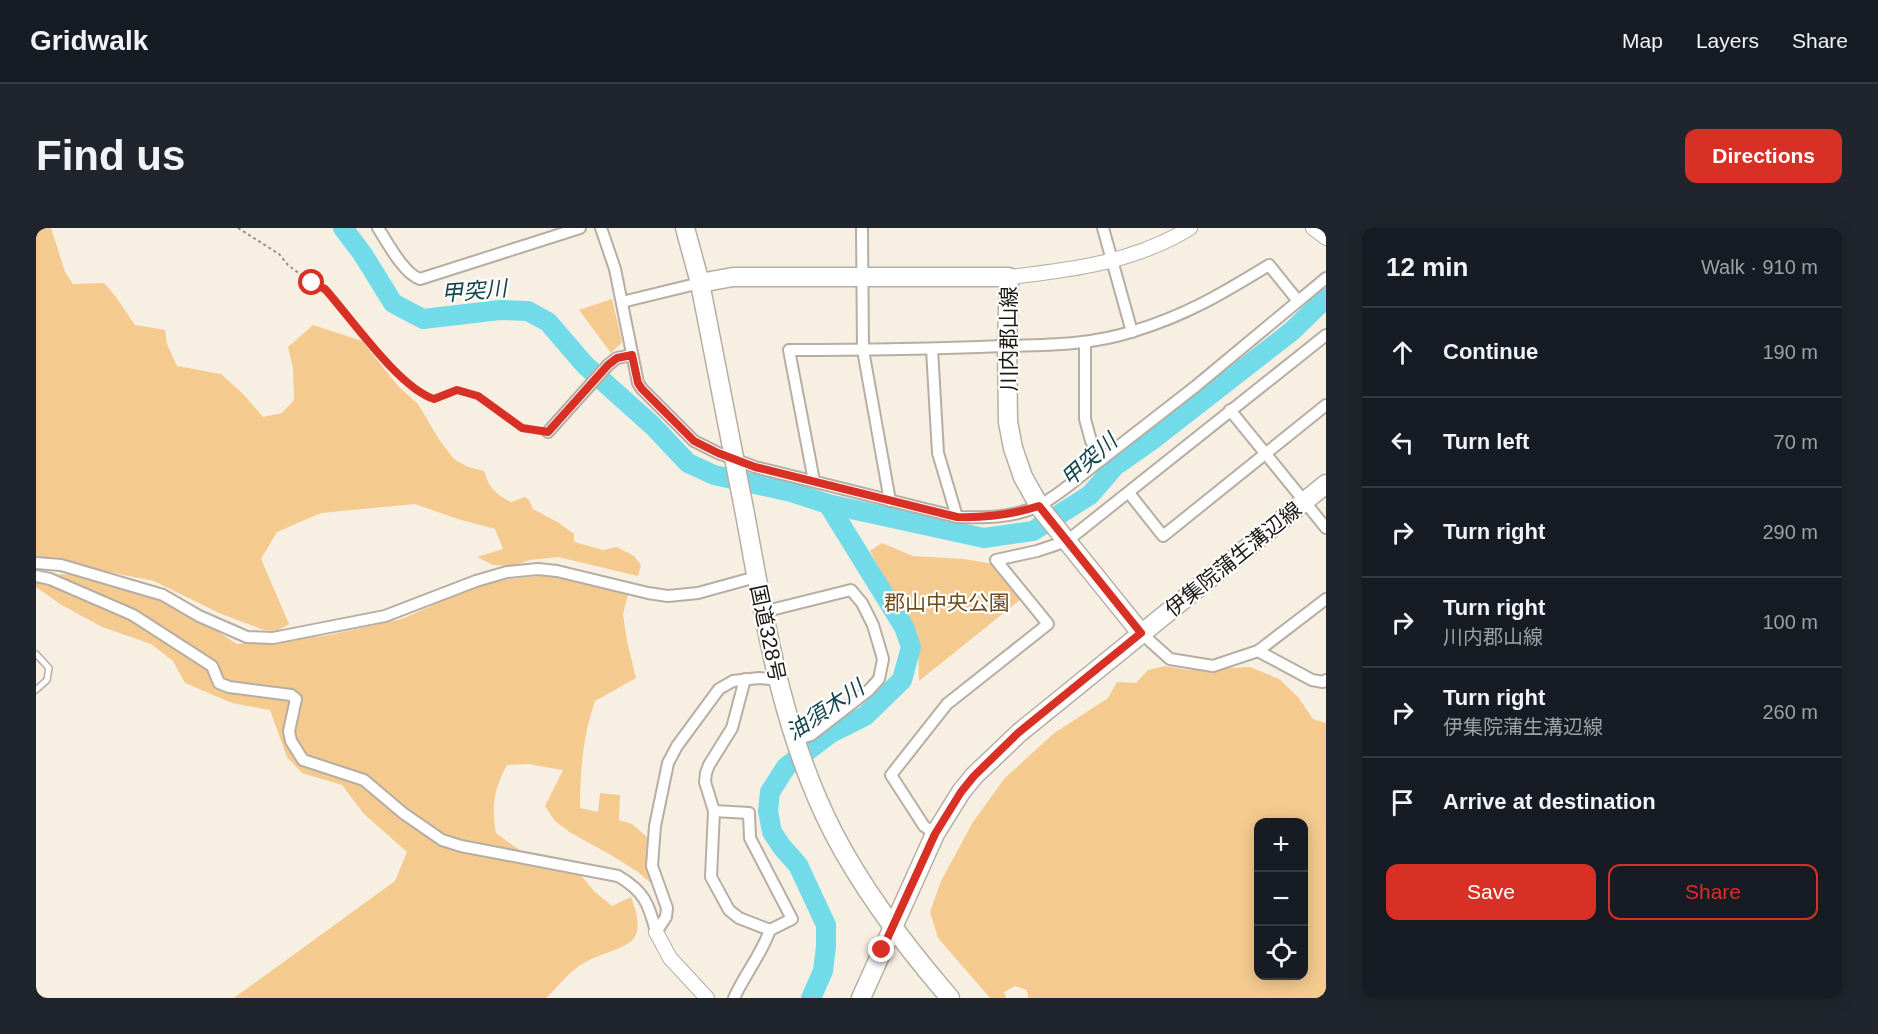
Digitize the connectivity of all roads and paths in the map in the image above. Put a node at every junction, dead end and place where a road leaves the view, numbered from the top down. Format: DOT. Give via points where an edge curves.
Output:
graph roads {
  1 [pos="238,228"];
  2 [pos="378,228"];
  3 [pos="580,228"];
  4 [pos="601,228"];
  5 [pos="685,228"];
  6 [pos="862,228"];
  7 [pos="1103,228"];
  8 [pos="1190,228"];
  9 [pos="1312,228"];
  10 [pos="1326,238"];
  11 [pos="1112,261"];
  12 [pos="862,277"];
  13 [pos="1009,277"];
  14 [pos="1326,278"];
  15 [pos="700,283"];
  16 [pos="1298,301"];
  17 [pos="622,302"];
  18 [pos="1132,332"];
  19 [pos="1326,334"];
  20 [pos="1085,342"];
  21 [pos="1007,346"];
  22 [pos="863,350"];
  23 [pos="932,350"];
  24 [pos="632,355"];
  25 [pos="1326,405"];
  26 [pos="1230,410"];
  27 [pos="548,432"];
  28 [pos="1265,453"];
  29 [pos="1101,460"];
  30 [pos="734,462"];
  31 [pos="814,481"];
  32 [pos="1326,484"];
  33 [pos="1128,493"];
  34 [pos="890,501"];
  35 [pos="1305,502"];
  36 [pos="1040,507"];
  37 [pos="957,517"];
  38 [pos="1326,528"];
  39 [pos="1065,538"];
  40 [pos="36,563"];
  41 [pos="36,576"];
  42 [pos="756,577"];
  43 [pos="1326,599"];
  44 [pos="763,612"];
  45 [pos="1141,633"];
  46 [pos="1258,651"];
  47 [pos="36,654"];
  48 [pos="745,679"];
  49 [pos="778,680"];
  50 [pos="1325,683"];
  51 [pos="36,690"];
  52 [pos="795,742"];
  53 [pos="714,811"];
  54 [pos="935,834"];
  55 [pos="892,927"];
  56 [pos="770,930"];
  57 [pos="656,932"];
  58 [pos="707,998"];
  59 [pos="734,998"];
  60 [pos="861,998"];
  61 [pos="950,998"];
  1 -- 27 [label="path" via="325,289 395,371 423,396 434,399 457,390 478,396 522,428"];
  2 -- 3 [label="street" via="405,268 420,279"];
  4 -- 17 [label="street"];
  5 -- 15 [label="main road, 国道328号"];
  6 -- 12 [label="street"];
  7 -- 11 [label="street"];
  8 -- 11 [label="street"];
  9 -- 10 [label="street"];
  11 -- 13 [label="street"];
  11 -- 18 [label="street"];
  12 -- 13 [label="main road, 川内郡山線"];
  12 -- 15 [label="main road, 川内郡山線" via="733,277"];
  12 -- 22 [label="street"];
  13 -- 21 [label="main road, 川内郡山線"];
  14 -- 16 [label="street"];
  15 -- 17 [label="street"];
  15 -- 30 [label="main road, 国道328号"];
  16 -- 18 [label="street" via="1269,265 1215,299"];
  16 -- 29 [label="street"];
  17 -- 24 [label="street"];
  18 -- 20 [label="street"];
  19 -- 26 [label="street"];
  20 -- 21 [label="street"];
  20 -- 29 [label="street" via="1085,419"];
  21 -- 23 [label="street"];
  21 -- 36 [label="main road, 川内郡山線" via="1008,422 1013,448"];
  22 -- 23 [label="street"];
  22 -- 31 [label="street" via="789,350"];
  22 -- 34 [label="street"];
  23 -- 37 [label="street" via="938,453"];
  24 -- 27 [label="street" via="608,365"];
  24 -- 30 [label="street" via="642,389 694,441"];
  25 -- 28 [label="street"];
  26 -- 28 [label="street"];
  26 -- 33 [label="street"];
  28 -- 33 [label="street" via="1163,536"];
  28 -- 35 [label="street"];
  29 -- 36 [label="street"];
  30 -- 31 [label="street"];
  30 -- 42 [label="main road, 国道328号"];
  31 -- 34 [label="street"];
  32 -- 35 [label="main road, 伊集院蒲生溝辺線"];
  33 -- 39 [label="street"];
  34 -- 37 [label="street"];
  35 -- 38 [label="street"];
  35 -- 45 [label="main road, 伊集院蒲生溝辺線"];
  36 -- 37 [label="street" via="983,518"];
  36 -- 39 [label="main road, 川内郡山線"];
  39 -- 45 [label="main road, 川内郡山線"];
  39 -- 54 [label="street" via="1037,552 996,560 1048,624 947,704 891,775 924,826"];
  40 -- 42 [label="street" via="61,565 163,595 247,637 273,638 385,616 507,572 557,570 668,596 698,593"];
  41 -- 57 [label="street" via="133,615 212,666 219,683 291,695 296,699 289,731 303,760 364,780 442,840 618,876 634,885 647,903"];
  42 -- 44 [label="main road, 国道328号"];
  43 -- 46 [label="street"];
  44 -- 49 [label="main road, 国道328号"];
  44 -- 52 [label="street" via="851,590 873,625 883,658 879,678 869,690 811,735"];
  45 -- 46 [label="street" via="1170,658 1182,662 1213,666"];
  45 -- 54 [label="main road, 伊集院蒲生溝辺線" via="989,760 961,792"];
  46 -- 50 [label="street"];
  47 -- 51 [label="lane" via="49,668 47,680"];
  48 -- 49 [label="street"];
  48 -- 53 [label="street" via="732,728 706,773"];
  48 -- 57 [label="street" via="719,689 668,763 655,826 652,866 667,908"];
  49 -- 52 [label="main road, 国道328号"];
  52 -- 55 [label="main road, 国道328号" via="834,833"];
  53 -- 56 [label="street" via="711,877 716,890 734,914"];
  53 -- 56 [label="street" via="749,813 750,838 792,919"];
  54 -- 55 [label="main road, 伊集院蒲生溝辺線"];
  55 -- 60 [label="main road, 伊集院蒲生溝辺線"];
  55 -- 61 [label="main road, 国道328号"];
  56 -- 59 [label="street"];
  57 -- 58 [label="street" via="670,958"];
}
